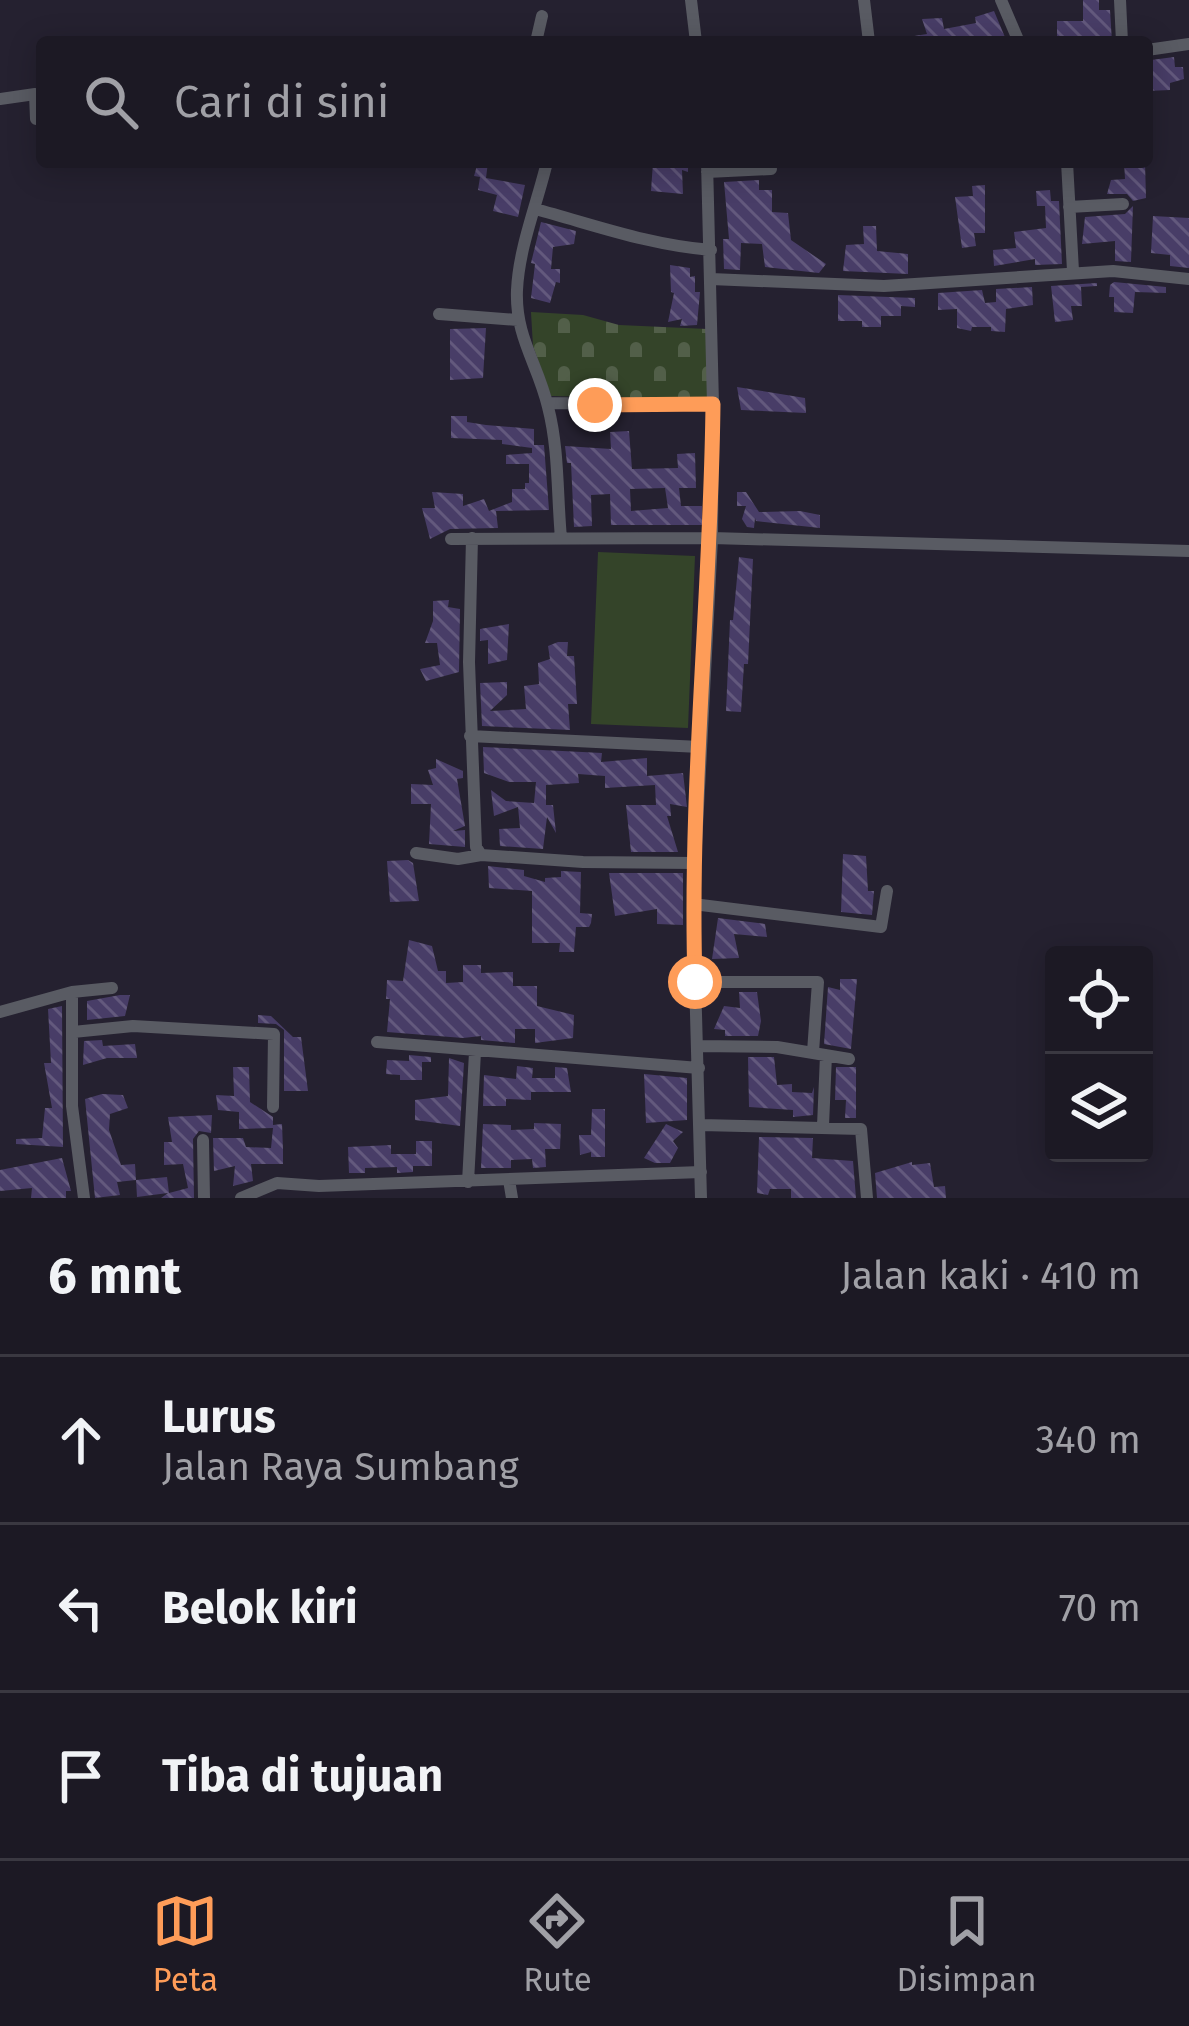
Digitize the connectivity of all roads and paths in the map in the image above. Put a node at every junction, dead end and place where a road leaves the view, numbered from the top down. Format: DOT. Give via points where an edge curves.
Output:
graph roads {
  1 [pos="691,0"];
  2 [pos="863,0"];
  3 [pos="1001,0"];
  4 [pos="1120,0"];
  5 [pos="542,16"];
  6 [pos="537,36"];
  7 [pos="695,36"];
  8 [pos="868,36"];
  9 [pos="1016,36"];
  10 [pos="1122,36"];
  11 [pos="1189,44"];
  12 [pos="1153,49"];
  13 [pos="0,99"];
  14 [pos="36,119"];
  15 [pos="546,168"];
  16 [pos="707,168"];
  17 [pos="739,168"];
  18 [pos="1067,168"];
  19 [pos="771,169"];
  20 [pos="1123,204"];
  21 [pos="1069,207"];
  22 [pos="536,209"];
  23 [pos="711,250"];
  24 [pos="1072,271"];
  25 [pos="711,279"];
  26 [pos="1189,279"];
  27 [pos="439,314"];
  28 [pos="518,320"];
  29 [pos="548,403"];
  30 [pos="713,404"];
  31 [pos="451,538"];
  32 [pos="472,538"];
  33 [pos="561,538"];
  34 [pos="712,538"];
  35 [pos="1189,551"];
  36 [pos="470,736"];
  37 [pos="700,747"];
  38 [pos="416,853"];
  39 [pos="481,855"];
  40 [pos="694,863"];
  41 [pos="886,891"];
  42 [pos="693,904"];
  43 [pos="695,982"];
  44 [pos="112,988"];
  45 [pos="72,992"];
  46 [pos="0,1012"];
  47 [pos="73,1032"];
  48 [pos="376,1042"];
  49 [pos="698,1046"];
  50 [pos="476,1052"];
  51 [pos="820,1053"];
  52 [pos="849,1059"];
  53 [pos="698,1069"];
  54 [pos="273,1107"];
  55 [pos="700,1125"];
  56 [pos="823,1126"];
  57 [pos="202,1139"];
  58 [pos="701,1172"];
  59 [pos="509,1180"];
  60 [pos="468,1182"];
  61 [pos="84,1198"];
  62 [pos="204,1198"];
  63 [pos="241,1198"];
  64 [pos="512,1198"];
  65 [pos="701,1198"];
  66 [pos="867,1198"];
  1 -- 7 [label="street"];
  2 -- 8 [label="street"];
  3 -- 9 [label="street"];
  4 -- 10 [label="street"];
  5 -- 6 [label="street"];
  11 -- 12 [label="street"];
  13 -- 14 [label="street" via="34,94"];
  15 -- 22 [label="street"];
  16 -- 23 [label="street"];
  17 -- 19 [label="street"];
  18 -- 21 [label="street"];
  20 -- 21 [label="street"];
  21 -- 24 [label="street"];
  22 -- 23 [label="street" via="620,236"];
  22 -- 28 [label="street" via="520,258"];
  23 -- 25 [label="street"];
  24 -- 25 [label="street" via="884,286"];
  24 -- 26 [label="street"];
  25 -- 30 [label="street"];
  27 -- 28 [label="street"];
  28 -- 29 [label="street"];
  29 -- 30 [label="street"];
  29 -- 33 [label="street"];
  30 -- 34 [label="street"];
  31 -- 32 [label="street"];
  32 -- 33 [label="street"];
  32 -- 36 [label="street"];
  33 -- 34 [label="street"];
  34 -- 35 [label="street"];
  34 -- 37 [label="street"];
  36 -- 37 [label="street"];
  36 -- 39 [label="street"];
  37 -- 40 [label="street"];
  38 -- 39 [label="street"];
  39 -- 40 [label="street"];
  40 -- 42 [label="street"];
  41 -- 42 [label="street" via="881,927"];
  42 -- 43 [label="street"];
  43 -- 49 [label="street"];
  43 -- 51 [label="street" via="818,982"];
  44 -- 45 [label="street"];
  45 -- 46 [label="street"];
  45 -- 47 [label="street"];
  47 -- 54 [label="street" via="133,1026 274,1034"];
  47 -- 61 [label="street"];
  48 -- 50 [label="street"];
  49 -- 51 [label="street"];
  49 -- 53 [label="street"];
  50 -- 53 [label="street"];
  50 -- 60 [label="street"];
  51 -- 52 [label="street"];
  51 -- 56 [label="street"];
  53 -- 55 [label="street"];
  55 -- 56 [label="street"];
  55 -- 58 [label="street"];
  56 -- 66 [label="street" via="863,1131"];
  57 -- 62 [label="street"];
  58 -- 59 [label="street"];
  58 -- 65 [label="street"];
  59 -- 60 [label="street"];
  59 -- 64 [label="street"];
  60 -- 63 [label="street" via="277,1183"];
}
